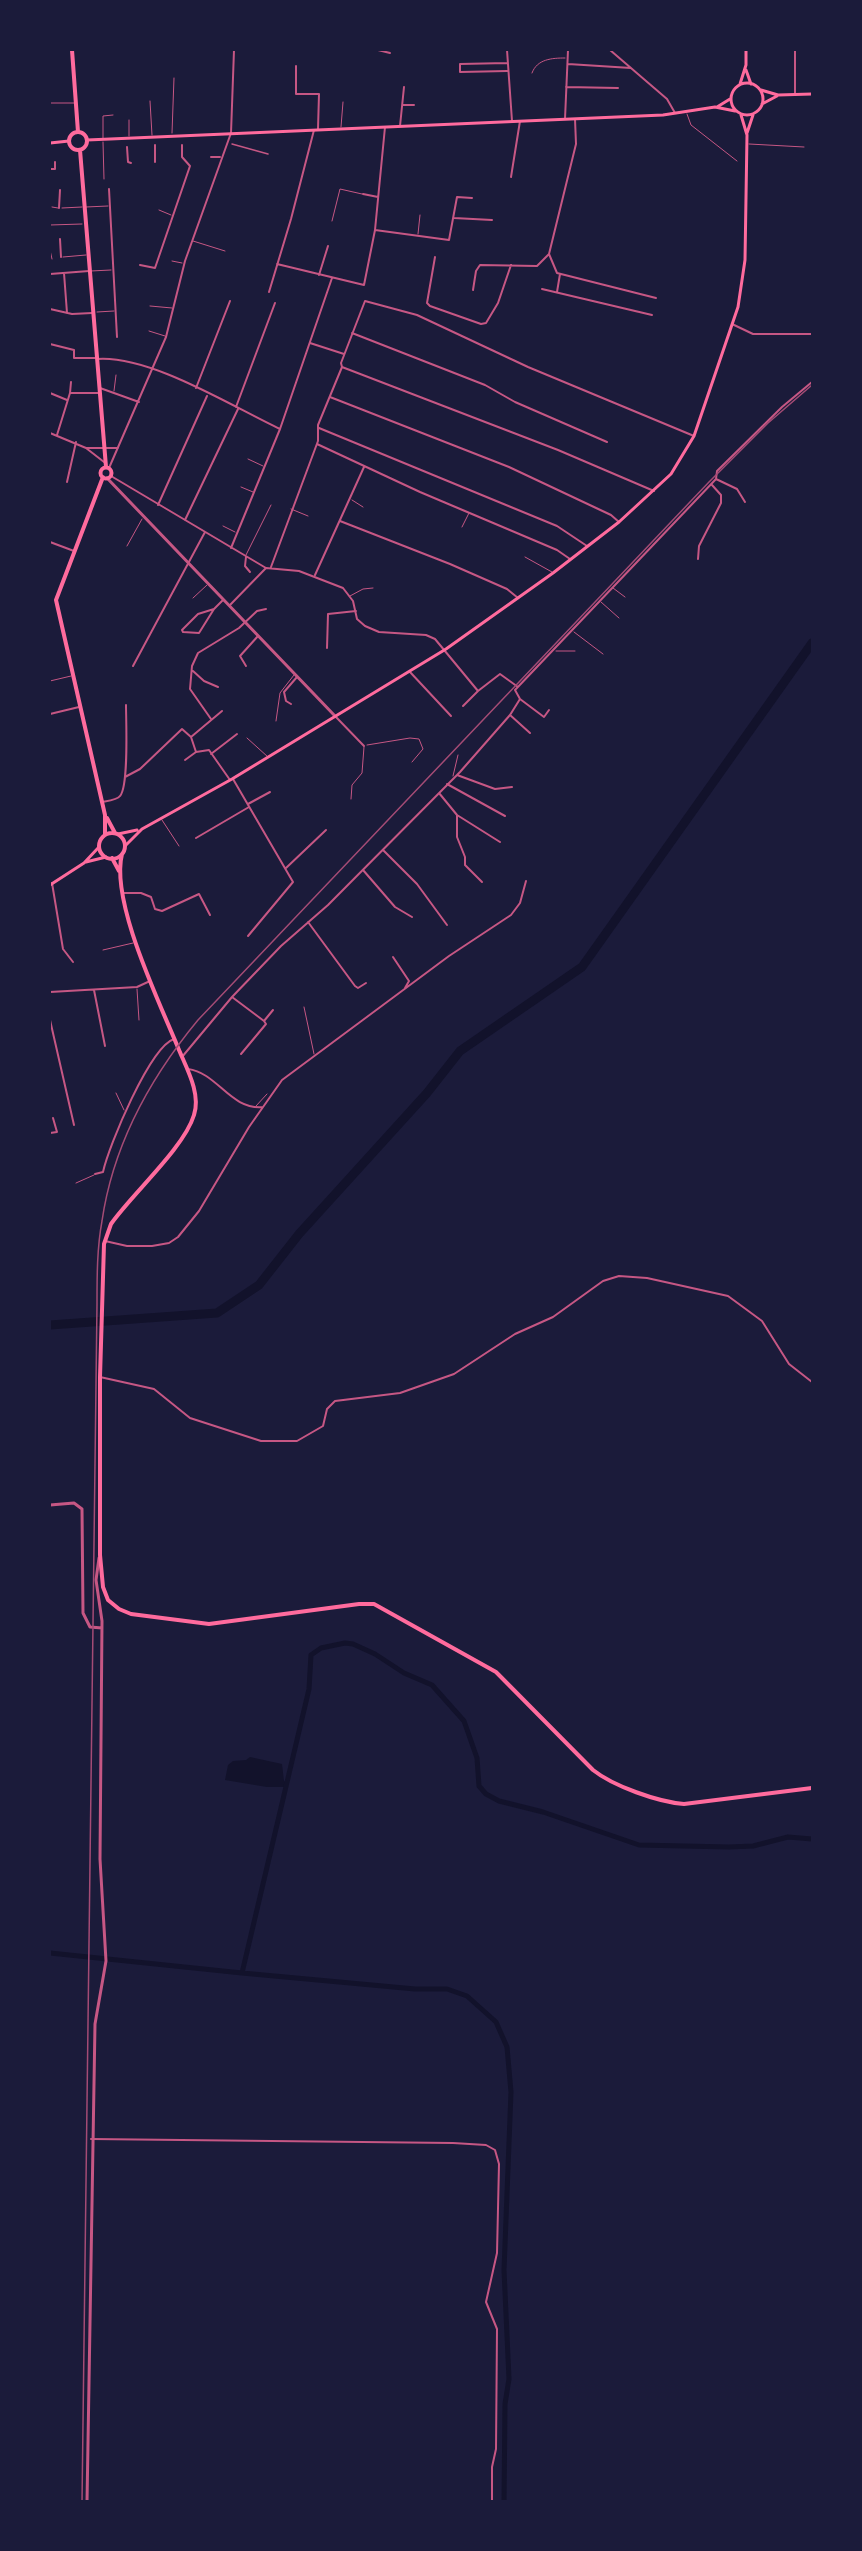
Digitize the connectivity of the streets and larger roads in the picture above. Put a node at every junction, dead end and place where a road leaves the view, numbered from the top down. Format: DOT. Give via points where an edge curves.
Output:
graph roads {
  1 [pos="72,50"];
  2 [pos="234,50"];
  3 [pos="378,50"];
  4 [pos="507,50"];
  5 [pos="568,50"];
  6 [pos="610,50"];
  7 [pos="746,50"];
  8 [pos="795,50"];
  9 [pos="390,53"];
  10 [pos="507,63"];
  11 [pos="567,64"];
  12 [pos="746,65"];
  13 [pos="296,66"];
  14 [pos="631,68"];
  15 [pos="507,71"];
  16 [pos="740,84"];
  17 [pos="751,84"];
  18 [pos="404,87"];
  19 [pos="566,87"];
  20 [pos="618,88"];
  21 [pos="759,89"];
  22 [pos="813,94"];
  23 [pos="778,95"];
  24 [pos="795,95"];
  25 [pos="730,99"];
  26 [pos="762,104"];
  27 [pos="403,105"];
  28 [pos="414,105"];
  29 [pos="715,107"];
  30 [pos="735,111"];
  31 [pos="675,113"];
  32 [pos="753,114"];
  33 [pos="741,115"];
  34 [pos="565,119"];
  35 [pos="575,119"];
  36 [pos="512,121"];
  37 [pos="520,121"];
  38 [pos="400,126"];
  39 [pos="385,127"];
  40 [pos="316,130"];
  41 [pos="78,132"];
  42 [pos="231,133"];
  43 [pos="747,135"];
  44 [pos="87,140"];
  45 [pos="69,141"];
  46 [pos="50,143"];
  47 [pos="232,144"];
  48 [pos="155,145"];
  49 [pos="182,145"];
  50 [pos="127,147"];
  51 [pos="80,150"];
  52 [pos="268,154"];
  53 [pos="211,157"];
  54 [pos="221,157"];
  55 [pos="55,162"];
  56 [pos="155,162"];
  57 [pos="131,164"];
  58 [pos="50,169"];
  59 [pos="511,177"];
  60 [pos="109,189"];
  61 [pos="60,190"];
  62 [pos="363,194"];
  63 [pos="378,197"];
  64 [pos="472,198"];
  65 [pos="59,208"];
  66 [pos="454,218"];
  67 [pos="492,220"];
  68 [pos="375,230"];
  69 [pos="60,239"];
  70 [pos="328,246"];
  71 [pos="549,254"];
  72 [pos="61,257"];
  73 [pos="435,257"];
  74 [pos="277,264"];
  75 [pos="140,265"];
  76 [pos="511,265"];
  77 [pos="89,271"];
  78 [pos="64,273"];
  79 [pos="50,274"];
  80 [pos="560,274"];
  81 [pos="319,275"];
  82 [pos="332,278"];
  83 [pos="542,289"];
  84 [pos="473,290"];
  85 [pos="268,292"];
  86 [pos="556,292"];
  87 [pos="656,298"];
  88 [pos="230,301"];
  89 [pos="274,303"];
  90 [pos="50,309"];
  91 [pos="67,313"];
  92 [pos="92,313"];
  93 [pos="652,315"];
  94 [pos="732,324"];
  95 [pos="352,333"];
  96 [pos="813,334"];
  97 [pos="117,337"];
  98 [pos="309,343"];
  99 [pos="50,344"];
  100 [pos="344,354"];
  101 [pos="95,358"];
  102 [pos="342,368"];
  103 [pos="154,370"];
  104 [pos="71,382"];
  105 [pos="813,382"];
  106 [pos="196,389"];
  107 [pos="98,390"];
  108 [pos="50,393"];
  109 [pos="70,393"];
  110 [pos="208,395"];
  111 [pos="330,397"];
  112 [pos="68,400"];
  113 [pos="139,402"];
  114 [pos="237,409"];
  115 [pos="318,428"];
  116 [pos="280,429"];
  117 [pos="50,433"];
  118 [pos="57,435"];
  119 [pos="694,436"];
  120 [pos="76,442"];
  121 [pos="607,442"];
  122 [pos="316,444"];
  123 [pos="86,448"];
  124 [pos="102,448"];
  125 [pos="118,448"];
  126 [pos="106,466"];
  127 [pos="364,467"];
  128 [pos="107,477"];
  129 [pos="716,479"];
  130 [pos="67,482"];
  131 [pos="711,484"];
  132 [pos="654,491"];
  133 [pos="746,502"];
  134 [pos="158,505"];
  135 [pos="184,521"];
  136 [pos="340,521"];
  137 [pos="619,522"];
  138 [pos="205,532"];
  139 [pos="50,542"];
  140 [pos="587,546"];
  141 [pos="231,548"];
  142 [pos="74,551"];
  143 [pos="246,556"];
  144 [pos="570,559"];
  145 [pos="698,559"];
  146 [pos="189,563"];
  147 [pos="271,567"];
  148 [pos="266,568"];
  149 [pos="250,572"];
  150 [pos="315,575"];
  151 [pos="50,599"];
  152 [pos="519,599"];
  153 [pos="56,600"];
  154 [pos="223,600"];
  155 [pos="230,606"];
  156 [pos="214,609"];
  157 [pos="266,609"];
  158 [pos="356,611"];
  159 [pos="245,623"];
  160 [pos="258,636"];
  161 [pos="327,648"];
  162 [pos="446,649"];
  163 [pos="133,666"];
  164 [pos="246,666"];
  165 [pos="192,670"];
  166 [pos="410,671"];
  167 [pos="296,676"];
  168 [pos="218,687"];
  169 [pos="518,687"];
  170 [pos="478,691"];
  171 [pos="520,699"];
  172 [pos="291,704"];
  173 [pos="126,705"];
  174 [pos="80,706"];
  175 [pos="463,706"];
  176 [pos="549,710"];
  177 [pos="222,711"];
  178 [pos="50,714"];
  179 [pos="510,714"];
  180 [pos="335,716"];
  181 [pos="451,716"];
  182 [pos="211,719"];
  183 [pos="239,733"];
  184 [pos="530,733"];
  185 [pos="191,737"];
  186 [pos="364,746"];
  187 [pos="196,752"];
  188 [pos="211,754"];
  189 [pos="186,760"];
  190 [pos="457,775"];
  191 [pos="125,777"];
  192 [pos="231,779"];
  193 [pos="447,784"];
  194 [pos="512,787"];
  195 [pos="270,792"];
  196 [pos="439,793"];
  197 [pos="102,802"];
  198 [pos="249,806"];
  199 [pos="105,815"];
  200 [pos="457,815"];
  201 [pos="505,816"];
  202 [pos="142,829"];
  203 [pos="326,830"];
  204 [pos="105,834"];
  205 [pos="117,834"];
  206 [pos="196,838"];
  207 [pos="500,842"];
  208 [pos="125,846"];
  209 [pos="99,848"];
  210 [pos="382,849"];
  211 [pos="122,854"];
  212 [pos="106,857"];
  213 [pos="112,858"];
  214 [pos="84,863"];
  215 [pos="286,868"];
  216 [pos="362,869"];
  217 [pos="121,875"];
  218 [pos="526,881"];
  219 [pos="482,882"];
  220 [pos="50,884"];
  221 [pos="123,893"];
  222 [pos="210,915"];
  223 [pos="412,917"];
  224 [pos="308,922"];
  225 [pos="447,925"];
  226 [pos="248,936"];
  227 [pos="393,957"];
  228 [pos="73,962"];
  229 [pos="151,980"];
  230 [pos="366,984"];
  231 [pos="405,988"];
  232 [pos="94,989"];
  233 [pos="50,992"];
  234 [pos="232,997"];
  235 [pos="273,1010"];
  236 [pos="50,1020"];
  237 [pos="264,1021"];
  238 [pos="174,1039"];
  239 [pos="105,1046"];
  240 [pos="241,1054"];
  241 [pos="182,1057"];
  242 [pos="187,1069"];
  243 [pos="263,1107"];
  244 [pos="53,1118"];
  245 [pos="74,1125"];
  246 [pos="50,1134"];
  247 [pos="95,1174"];
  248 [pos="105,1242"];
  249 [pos="100,1377"];
  250 [pos="813,1382"];
  251 [pos="50,1504"];
  252 [pos="100,1555"];
  253 [pos="102,1628"];
  254 [pos="813,1788"];
  255 [pos="91,2139"];
  256 [pos="87,2502"];
  257 [pos="492,2502"];
  1 -- 41 [label="main road"];
  2 -- 42 [label="street"];
  3 -- 9 [label="street"];
  4 -- 10 [label="street"];
  5 -- 11 [label="street"];
  6 -- 14 [label="street"];
  7 -- 12 [label="main road"];
  8 -- 24 [label="street"];
  10 -- 15 [label="street"];
  10 -- 15 [label="street" via="460,64 460,72"];
  11 -- 14 [label="street"];
  11 -- 19 [label="street"];
  12 -- 16 [label="main road"];
  12 -- 17 [label="main road"];
  13 -- 40 [label="street" via="296,94 319,94"];
  14 -- 31 [label="street" via="666,99"];
  15 -- 36 [label="street"];
  16 -- 17 [label="main road"];
  16 -- 25 [label="main road"];
  17 -- 21 [label="main road"];
  18 -- 27 [label="street"];
  19 -- 20 [label="street"];
  19 -- 34 [label="street"];
  21 -- 23 [label="main road"];
  21 -- 26 [label="main road"];
  22 -- 24 [label="main road"];
  23 -- 24 [label="main road"];
  23 -- 26 [label="main road"];
  25 -- 29 [label="main road"];
  25 -- 30 [label="main road"];
  26 -- 32 [label="main road"];
  27 -- 28 [label="street"];
  27 -- 38 [label="street"];
  29 -- 30 [label="main road"];
  29 -- 31 [label="main road"];
  30 -- 33 [label="main road"];
  31 -- 35 [label="main road"];
  32 -- 33 [label="main road"];
  32 -- 43 [label="main road"];
  33 -- 43 [label="main road"];
  34 -- 35 [label="main road"];
  34 -- 37 [label="main road"];
  35 -- 71 [label="street" via="576,144"];
  36 -- 37 [label="main road"];
  36 -- 38 [label="main road"];
  37 -- 59 [label="street"];
  38 -- 39 [label="main road"];
  39 -- 40 [label="main road"];
  39 -- 63 [label="street"];
  40 -- 42 [label="main road"];
  40 -- 74 [label="street"];
  41 -- 44 [label="main road"];
  41 -- 45 [label="main road"];
  42 -- 44 [label="main road"];
  42 -- 54 [label="street"];
  43 -- 94 [label="main road" via="743,283"];
  44 -- 51 [label="main road"];
  45 -- 46 [label="main road"];
  45 -- 51 [label="main road" via="71,147"];
  47 -- 52 [label="street"];
  48 -- 56 [label="street"];
  49 -- 75 [label="street" via="182,157 190,166 155,268"];
  50 -- 57 [label="street"];
  51 -- 77 [label="main road"];
  53 -- 54 [label="street"];
  54 -- 103 [label="street" via="184,264 175,308"];
  55 -- 58 [label="street" via="55,169"];
  60 -- 97 [label="street"];
  61 -- 65 [label="street"];
  62 -- 63 [label="street"];
  63 -- 68 [label="street"];
  64 -- 66 [label="street" via="457,197"];
  66 -- 67 [label="street"];
  66 -- 68 [label="street" via="450,239"];
  68 -- 82 [label="street" via="364,285"];
  69 -- 72 [label="street"];
  70 -- 81 [label="street"];
  71 -- 76 [label="street" via="539,266"];
  71 -- 80 [label="street"];
  73 -- 76 [label="street" via="427,303 481,324 495,311"];
  74 -- 81 [label="street"];
  74 -- 85 [label="street"];
  76 -- 84 [label="street" via="480,265"];
  77 -- 78 [label="street"];
  77 -- 92 [label="main road"];
  78 -- 79 [label="street"];
  78 -- 91 [label="street"];
  80 -- 86 [label="street"];
  80 -- 87 [label="street"];
  81 -- 82 [label="street"];
  82 -- 98 [label="street"];
  83 -- 86 [label="street"];
  86 -- 93 [label="street"];
  88 -- 106 [label="street"];
  89 -- 114 [label="street"];
  90 -- 91 [label="street"];
  91 -- 92 [label="street"];
  92 -- 101 [label="main road"];
  94 -- 96 [label="street" via="753,334"];
  94 -- 119 [label="main road"];
  95 -- 100 [label="street"];
  95 -- 119 [label="street" via="365,301 417,315 547,376"];
  95 -- 121 [label="street" via="485,385"];
  98 -- 100 [label="street"];
  98 -- 116 [label="street"];
  99 -- 101 [label="street" via="74,350 74,358"];
  100 -- 102 [label="street"];
  101 -- 103 [label="street" via="115,358"];
  101 -- 107 [label="main road"];
  102 -- 111 [label="street"];
  102 -- 132 [label="street"];
  103 -- 106 [label="street"];
  103 -- 113 [label="street"];
  104 -- 109 [label="street"];
  105 -- 129 [label="street" via="744,443 717,471"];
  106 -- 110 [label="street"];
  107 -- 109 [label="street"];
  107 -- 113 [label="street"];
  107 -- 124 [label="main road"];
  108 -- 112 [label="street"];
  109 -- 112 [label="street"];
  110 -- 114 [label="street"];
  110 -- 134 [label="street"];
  111 -- 115 [label="street"];
  111 -- 137 [label="street" via="509,467"];
  112 -- 118 [label="street"];
  113 -- 125 [label="street"];
  114 -- 116 [label="street"];
  114 -- 135 [label="street"];
  115 -- 122 [label="street"];
  115 -- 140 [label="street" via="557,526"];
  116 -- 141 [label="street"];
  117 -- 118 [label="street"];
  118 -- 120 [label="street"];
  119 -- 132 [label="main road" via="680,462"];
  120 -- 123 [label="street"];
  120 -- 130 [label="street"];
  122 -- 127 [label="street"];
  122 -- 147 [label="street"];
  123 -- 124 [label="street"];
  123 -- 126 [label="street"];
  124 -- 125 [label="street"];
  124 -- 126 [label="main road"];
  125 -- 126 [label="street"];
  126 -- 128 [label="main road"];
  126 -- 128 [label="main road" via="101,472"];
  127 -- 136 [label="street"];
  127 -- 144 [label="street"];
  128 -- 134 [label="street"];
  128 -- 142 [label="main road"];
  128 -- 146 [label="street"];
  129 -- 131 [label="street"];
  129 -- 133 [label="street" via="737,489"];
  131 -- 145 [label="street" via="721,495 721,503 699,546"];
  131 -- 169 [label="street"];
  132 -- 137 [label="main road"];
  134 -- 135 [label="street"];
  135 -- 138 [label="street"];
  136 -- 150 [label="street"];
  136 -- 152 [label="street" via="507,588"];
  137 -- 140 [label="main road"];
  138 -- 141 [label="street"];
  138 -- 146 [label="street"];
  139 -- 142 [label="street"];
  140 -- 144 [label="main road"];
  141 -- 143 [label="street"];
  142 -- 153 [label="main road"];
  143 -- 148 [label="street"];
  143 -- 149 [label="street" via="245,566"];
  144 -- 152 [label="main road"];
  146 -- 154 [label="street"];
  146 -- 163 [label="street"];
  147 -- 148 [label="street"];
  147 -- 150 [label="street"];
  148 -- 155 [label="street"];
  150 -- 158 [label="street" via="343,588"];
  151 -- 153 [label="street"];
  152 -- 162 [label="main road"];
  153 -- 174 [label="main road"];
  154 -- 155 [label="street"];
  154 -- 156 [label="street"];
  155 -- 159 [label="street"];
  156 -- 156 [label="street" via="198,614 183,632 199,633"];
  157 -- 159 [label="street" via="257,611"];
  158 -- 161 [label="street" via="328,614"];
  158 -- 162 [label="street" via="361,623 371,629 430,636"];
  159 -- 160 [label="street"];
  159 -- 165 [label="street" via="198,653"];
  160 -- 164 [label="street" via="240,656"];
  160 -- 167 [label="street"];
  162 -- 166 [label="main road"];
  162 -- 170 [label="street"];
  165 -- 168 [label="street"];
  165 -- 182 [label="street" via="190,689"];
  166 -- 180 [label="main road"];
  166 -- 181 [label="street"];
  167 -- 172 [label="street" via="284,692"];
  167 -- 180 [label="street"];
  169 -- 170 [label="street" via="500,674"];
  169 -- 171 [label="street" via="515,690"];
  170 -- 175 [label="street"];
  171 -- 176 [label="street" via="544,717"];
  171 -- 179 [label="street"];
  173 -- 191 [label="street"];
  174 -- 178 [label="street"];
  174 -- 197 [label="main road"];
  177 -- 182 [label="street"];
  179 -- 184 [label="street"];
  179 -- 190 [label="street"];
  180 -- 186 [label="street"];
  180 -- 192 [label="main road"];
  182 -- 185 [label="street"];
  183 -- 188 [label="street"];
  185 -- 187 [label="street"];
  185 -- 191 [label="street" via="179,730 140,769"];
  187 -- 188 [label="street" via="205,749"];
  187 -- 189 [label="street"];
  188 -- 192 [label="street"];
  190 -- 193 [label="street"];
  190 -- 194 [label="street" via="495,789"];
  191 -- 197 [label="street" via="120,796"];
  192 -- 198 [label="street"];
  192 -- 202 [label="main road"];
  193 -- 196 [label="street"];
  193 -- 201 [label="street"];
  195 -- 198 [label="street"];
  196 -- 200 [label="street"];
  196 -- 210 [label="street"];
  197 -- 199 [label="main road"];
  198 -- 206 [label="street"];
  198 -- 215 [label="street"];
  199 -- 204 [label="main road"];
  199 -- 205 [label="main road"];
  200 -- 207 [label="street"];
  200 -- 219 [label="street" via="457,837 465,866"];
  202 -- 205 [label="main road"];
  202 -- 208 [label="main road"];
  203 -- 215 [label="street"];
  204 -- 205 [label="main road"];
  204 -- 209 [label="main road"];
  205 -- 208 [label="main road"];
  208 -- 211 [label="main road"];
  209 -- 212 [label="main road"];
  209 -- 214 [label="main road"];
  210 -- 216 [label="street"];
  210 -- 225 [label="street" via="417,884"];
  211 -- 213 [label="main road"];
  211 -- 217 [label="main road"];
  212 -- 213 [label="main road"];
  212 -- 214 [label="main road"];
  213 -- 217 [label="main road"];
  214 -- 220 [label="main road"];
  215 -- 226 [label="street" via="291,886"];
  216 -- 223 [label="street" via="395,908"];
  216 -- 224 [label="street"];
  217 -- 221 [label="main road"];
  218 -- 231 [label="street" via="515,911"];
  220 -- 228 [label="street" via="61,941"];
  221 -- 222 [label="street" via="151,897 155,909 162,911 199,894"];
  221 -- 229 [label="main road" via="135,942"];
  224 -- 230 [label="street" via="355,986"];
  224 -- 234 [label="street"];
  227 -- 231 [label="street" via="409,981"];
  229 -- 232 [label="street" via="137,987"];
  229 -- 238 [label="main road"];
  231 -- 243 [label="street" via="282,1080"];
  232 -- 233 [label="street"];
  232 -- 239 [label="street"];
  234 -- 237 [label="street"];
  234 -- 241 [label="street"];
  235 -- 237 [label="street"];
  236 -- 245 [label="street"];
  237 -- 240 [label="street" via="266,1024"];
  238 -- 241 [label="main road"];
  238 -- 247 [label="street" via="160,1050 116,1131 103,1172"];
  241 -- 242 [label="main road"];
  242 -- 243 [label="street" via="198,1072 237,1102"];
  242 -- 248 [label="main road" via="196,1098 192,1121 116,1217"];
  243 -- 248 [label="street" via="199,1211 178,1237 152,1246"];
  244 -- 246 [label="street" via="57,1132"];
  248 -- 249 [label="main road"];
  249 -- 250 [label="street" via="154,1389 190,1418 261,1441 288,1443 323,1426 327,1409 335,1401 399,1393 454,1374 516,1334 553,1317 603,1281 626,1276 728,1296 762,1321 789,1364"];
  249 -- 252 [label="main road"];
  251 -- 253 [label="street" via="74,1503 81,1509 83,1613 90,1627"];
  252 -- 253 [label="street" via="96,1580"];
  252 -- 254 [label="main road" via="106,1596 131,1614 216,1624 374,1604 491,1668 604,1779 669,1802 703,1803"];
  253 -- 255 [label="street" via="100,1859 106,1961 95,2024"];
  255 -- 256 [label="street"];
  255 -- 257 [label="street" via="453,2144 486,2145 495,2150 499,2164 497,2253 486,2302 497,2330"];
}
